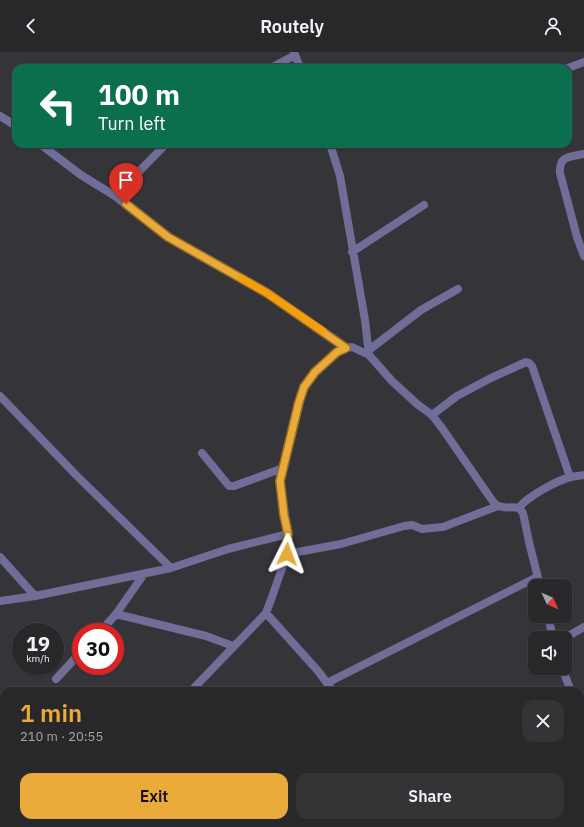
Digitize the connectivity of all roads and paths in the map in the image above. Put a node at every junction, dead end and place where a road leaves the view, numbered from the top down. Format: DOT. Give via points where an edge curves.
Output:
graph roads {
  1 [pos="294,53"];
  2 [pos="584,62"];
  3 [pos="277,64"];
  4 [pos="298,64"];
  5 [pos="572,66"];
  6 [pos="0,116"];
  7 [pos="12,124"];
  8 [pos="45,148"];
  9 [pos="162,148"];
  10 [pos="331,148"];
  11 [pos="584,154"];
  12 [pos="115,196"];
  13 [pos="424,205"];
  14 [pos="352,252"];
  15 [pos="584,256"];
  16 [pos="458,289"];
  17 [pos="346,348"];
  18 [pos="369,353"];
  19 [pos="0,396"];
  20 [pos="432,415"];
  21 [pos="202,453"];
  22 [pos="283,468"];
  23 [pos="584,475"];
  24 [pos="570,477"];
  25 [pos="498,506"];
  26 [pos="519,508"];
  27 [pos="288,534"];
  28 [pos="287,554"];
  29 [pos="0,557"];
  30 [pos="171,568"];
  31 [pos="144,574"];
  32 [pos="537,577"];
  33 [pos="34,596"];
  34 [pos="0,601"];
  35 [pos="266,613"];
  36 [pos="116,614"];
  37 [pos="108,623"];
  38 [pos="584,627"];
  39 [pos="572,634"];
  40 [pos="233,646"];
  41 [pos="72,661"];
  42 [pos="565,675"];
  43 [pos="56,678"];
  44 [pos="327,683"];
  45 [pos="195,687"];
  46 [pos="330,687"];
  47 [pos="569,687"];
  1 -- 3 [label="street"];
  1 -- 4 [label="street"];
  2 -- 5 [label="street"];
  6 -- 7 [label="street"];
  8 -- 12 [label="street"];
  9 -- 12 [label="street"];
  10 -- 14 [label="street" via="340,176"];
  11 -- 15 [label="street" via="565,159 559,165"];
  12 -- 17 [label="street" via="168,237 267,293"];
  13 -- 14 [label="street"];
  14 -- 18 [label="street"];
  16 -- 18 [label="street" via="421,310"];
  17 -- 18 [label="street"];
  17 -- 22 [label="street" via="337,352 315,372 304,387"];
  18 -- 20 [label="street" via="397,386"];
  19 -- 30 [label="street"];
  20 -- 24 [label="street" via="457,396 491,378 526,362 529,363"];
  20 -- 25 [label="street" via="489,497"];
  21 -- 22 [label="street" via="229,486"];
  22 -- 27 [label="street" via="280,481"];
  23 -- 24 [label="street"];
  24 -- 26 [label="street" via="534,494 523,501"];
  25 -- 26 [label="street"];
  25 -- 28 [label="street" via="444,528 422,529 412,525 404,526 342,544"];
  26 -- 32 [label="street" via="524,513"];
  27 -- 28 [label="street"];
  27 -- 30 [label="street" via="228,548"];
  28 -- 35 [label="street"];
  29 -- 33 [label="street"];
  30 -- 31 [label="street"];
  31 -- 33 [label="street"];
  31 -- 36 [label="street"];
  32 -- 44 [label="street"];
  33 -- 34 [label="street"];
  35 -- 40 [label="street"];
  35 -- 44 [label="street"];
  36 -- 37 [label="street"];
  36 -- 40 [label="street" via="206,636"];
  38 -- 39 [label="street"];
  40 -- 45 [label="street"];
  41 -- 43 [label="street"];
  42 -- 47 [label="street"];
  44 -- 46 [label="street"];
}
